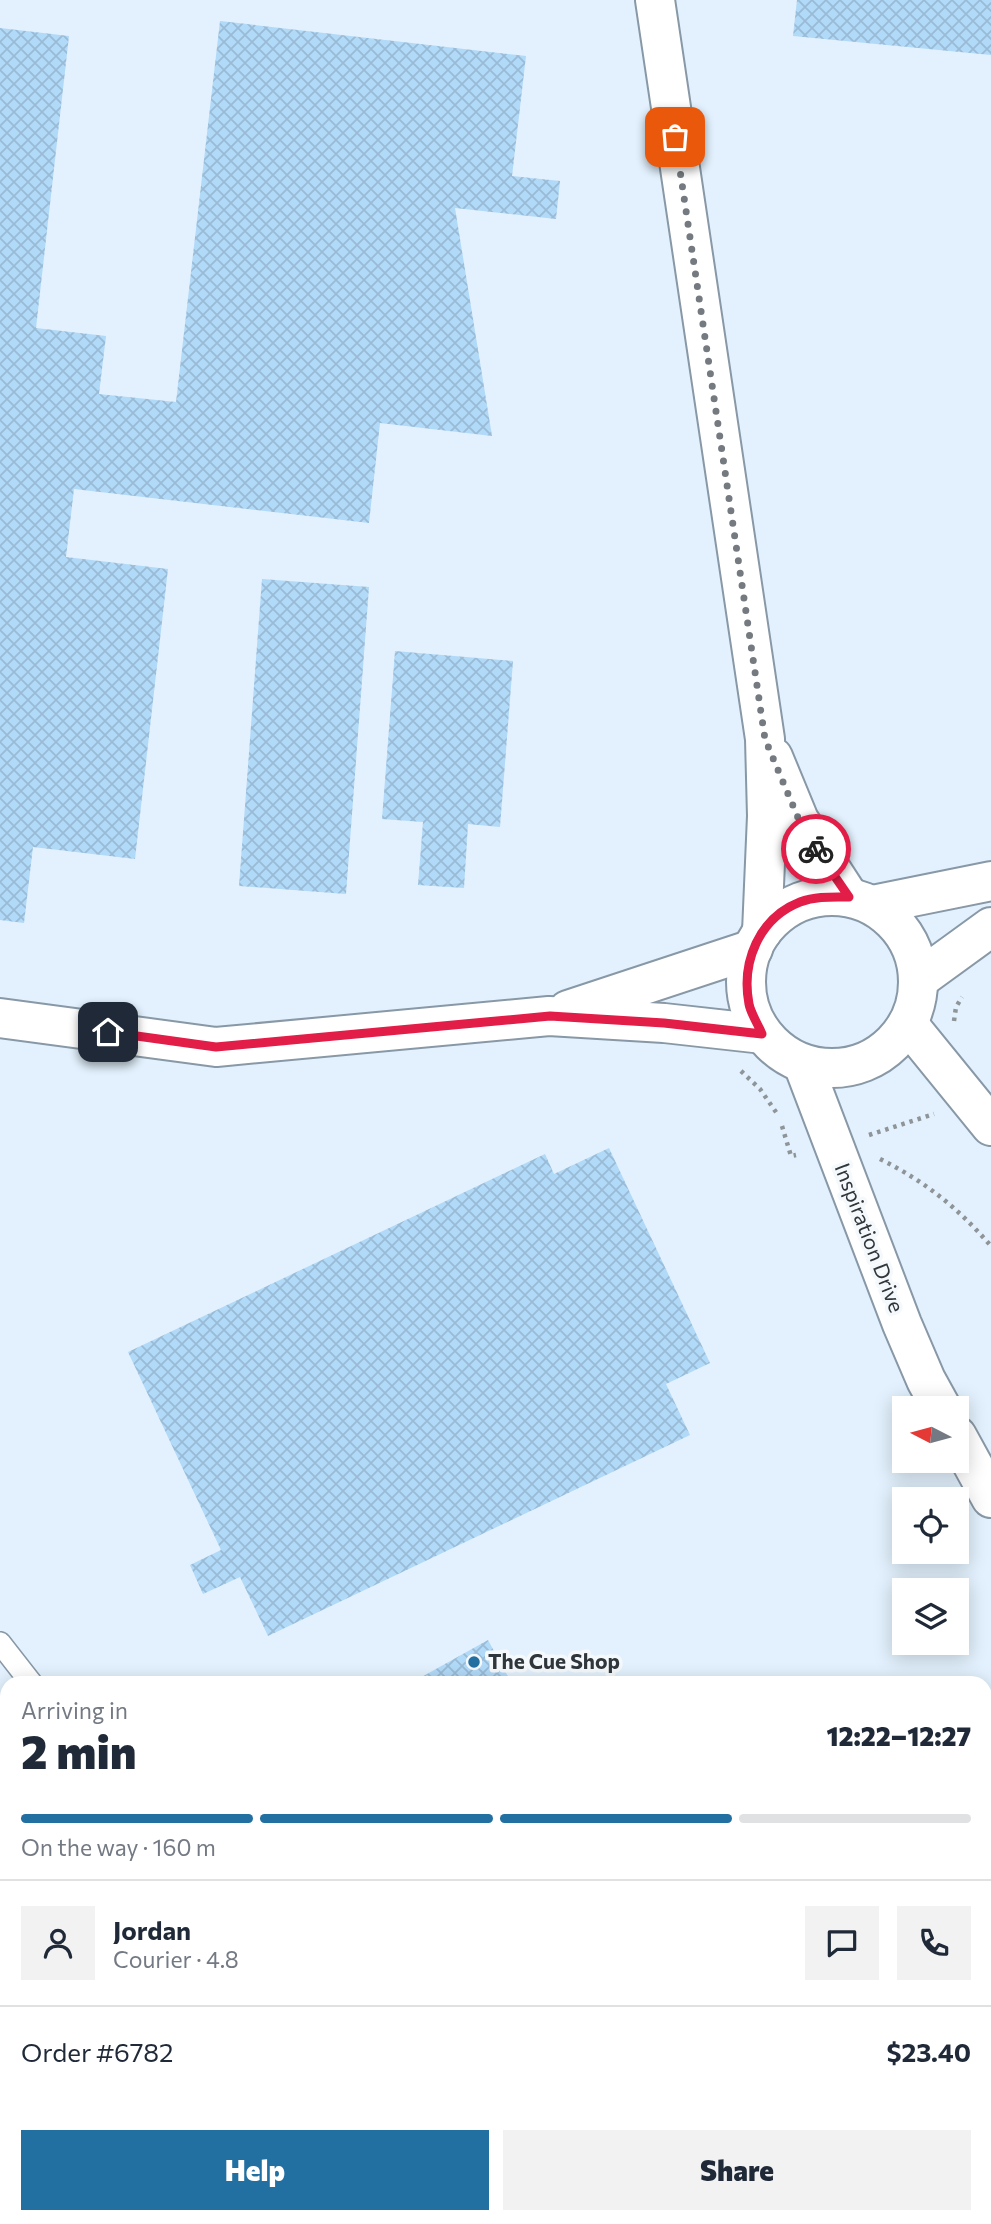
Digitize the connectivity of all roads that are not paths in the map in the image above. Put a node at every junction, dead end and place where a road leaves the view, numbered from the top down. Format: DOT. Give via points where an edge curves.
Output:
graph roads {
  1 [pos="655,0"];
  2 [pos="765,739"];
  3 [pos="991,881"];
  4 [pos="860,901"];
  5 [pos="991,927"];
  6 [pos="757,940"];
  7 [pos="918,980"];
  8 [pos="550,1016"];
  9 [pos="0,1018"];
  10 [pos="908,1024"];
  11 [pos="762,1034"];
  12 [pos="803,1064"];
  13 [pos="991,1126"];
  14 [pos="935,1396"];
  15 [pos="970,1460"];
  16 [pos="991,1498"];
  17 [pos="0,1643"];
  18 [pos="26,1676"];
  1 -- 2 [label="street"];
  2 -- 4 [label="street" via="799,820"];
  2 -- 6 [label="street" via="767,816"];
  3 -- 4 [label="street"];
  4 -- 6 [label="street" via="824,896 800,902 779,914"];
  4 -- 7 [label="street" via="890,918 905,936 915,957"];
  5 -- 7 [label="street"];
  6 -- 8 [label="street"];
  6 -- 11 [label="street" via="746,978 750,1007"];
  7 -- 10 [label="street"];
  8 -- 9 [label="street" via="216,1047"];
  8 -- 11 [label="street"];
  10 -- 12 [label="street" via="894,1044 851,1067"];
  10 -- 13 [label="street"];
  11 -- 12 [label="street"];
  12 -- 14 [label="street, Inspiration Drive" via="902,1324"];
  15 -- 16 [label="street"];
  17 -- 18 [label="lane"];
}
